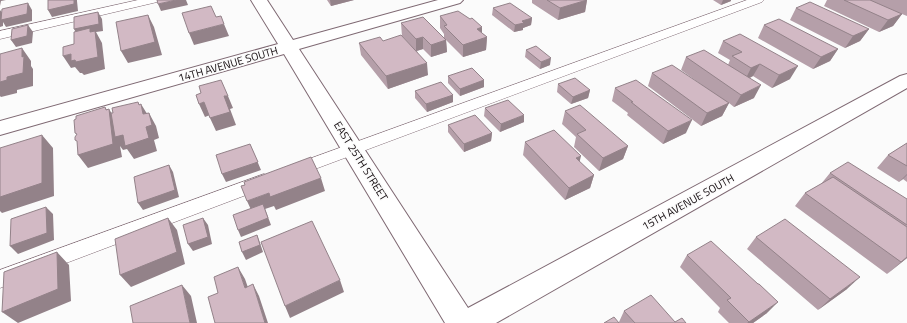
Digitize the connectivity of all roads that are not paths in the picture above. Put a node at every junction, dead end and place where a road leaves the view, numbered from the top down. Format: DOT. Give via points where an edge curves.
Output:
graph roads {
  1 [pos="153,0"];
  2 [pos="259,0"];
  3 [pos="455,0"];
  4 [pos="758,0"];
  5 [pos="0,34"];
  6 [pos="288,47"];
  7 [pos="907,80"];
  8 [pos="0,128"];
  9 [pos="353,148"];
  10 [pos="0,279"];
  11 [pos="461,323"];
  12 [pos="468,323"];
  1 -- 5 [label="lane"];
  2 -- 6 [label="street, EAST 25TH STREET"];
  3 -- 6 [label="street, 14TH AVENUE SOUTH"];
  4 -- 9 [label="lane"];
  6 -- 8 [label="street, 14TH AVENUE SOUTH"];
  6 -- 9 [label="street, EAST 25TH STREET"];
  7 -- 12 [label="street, 15TH AVENUE SOUTH"];
  9 -- 10 [label="lane"];
  9 -- 11 [label="street, EAST 25TH STREET"];
}
